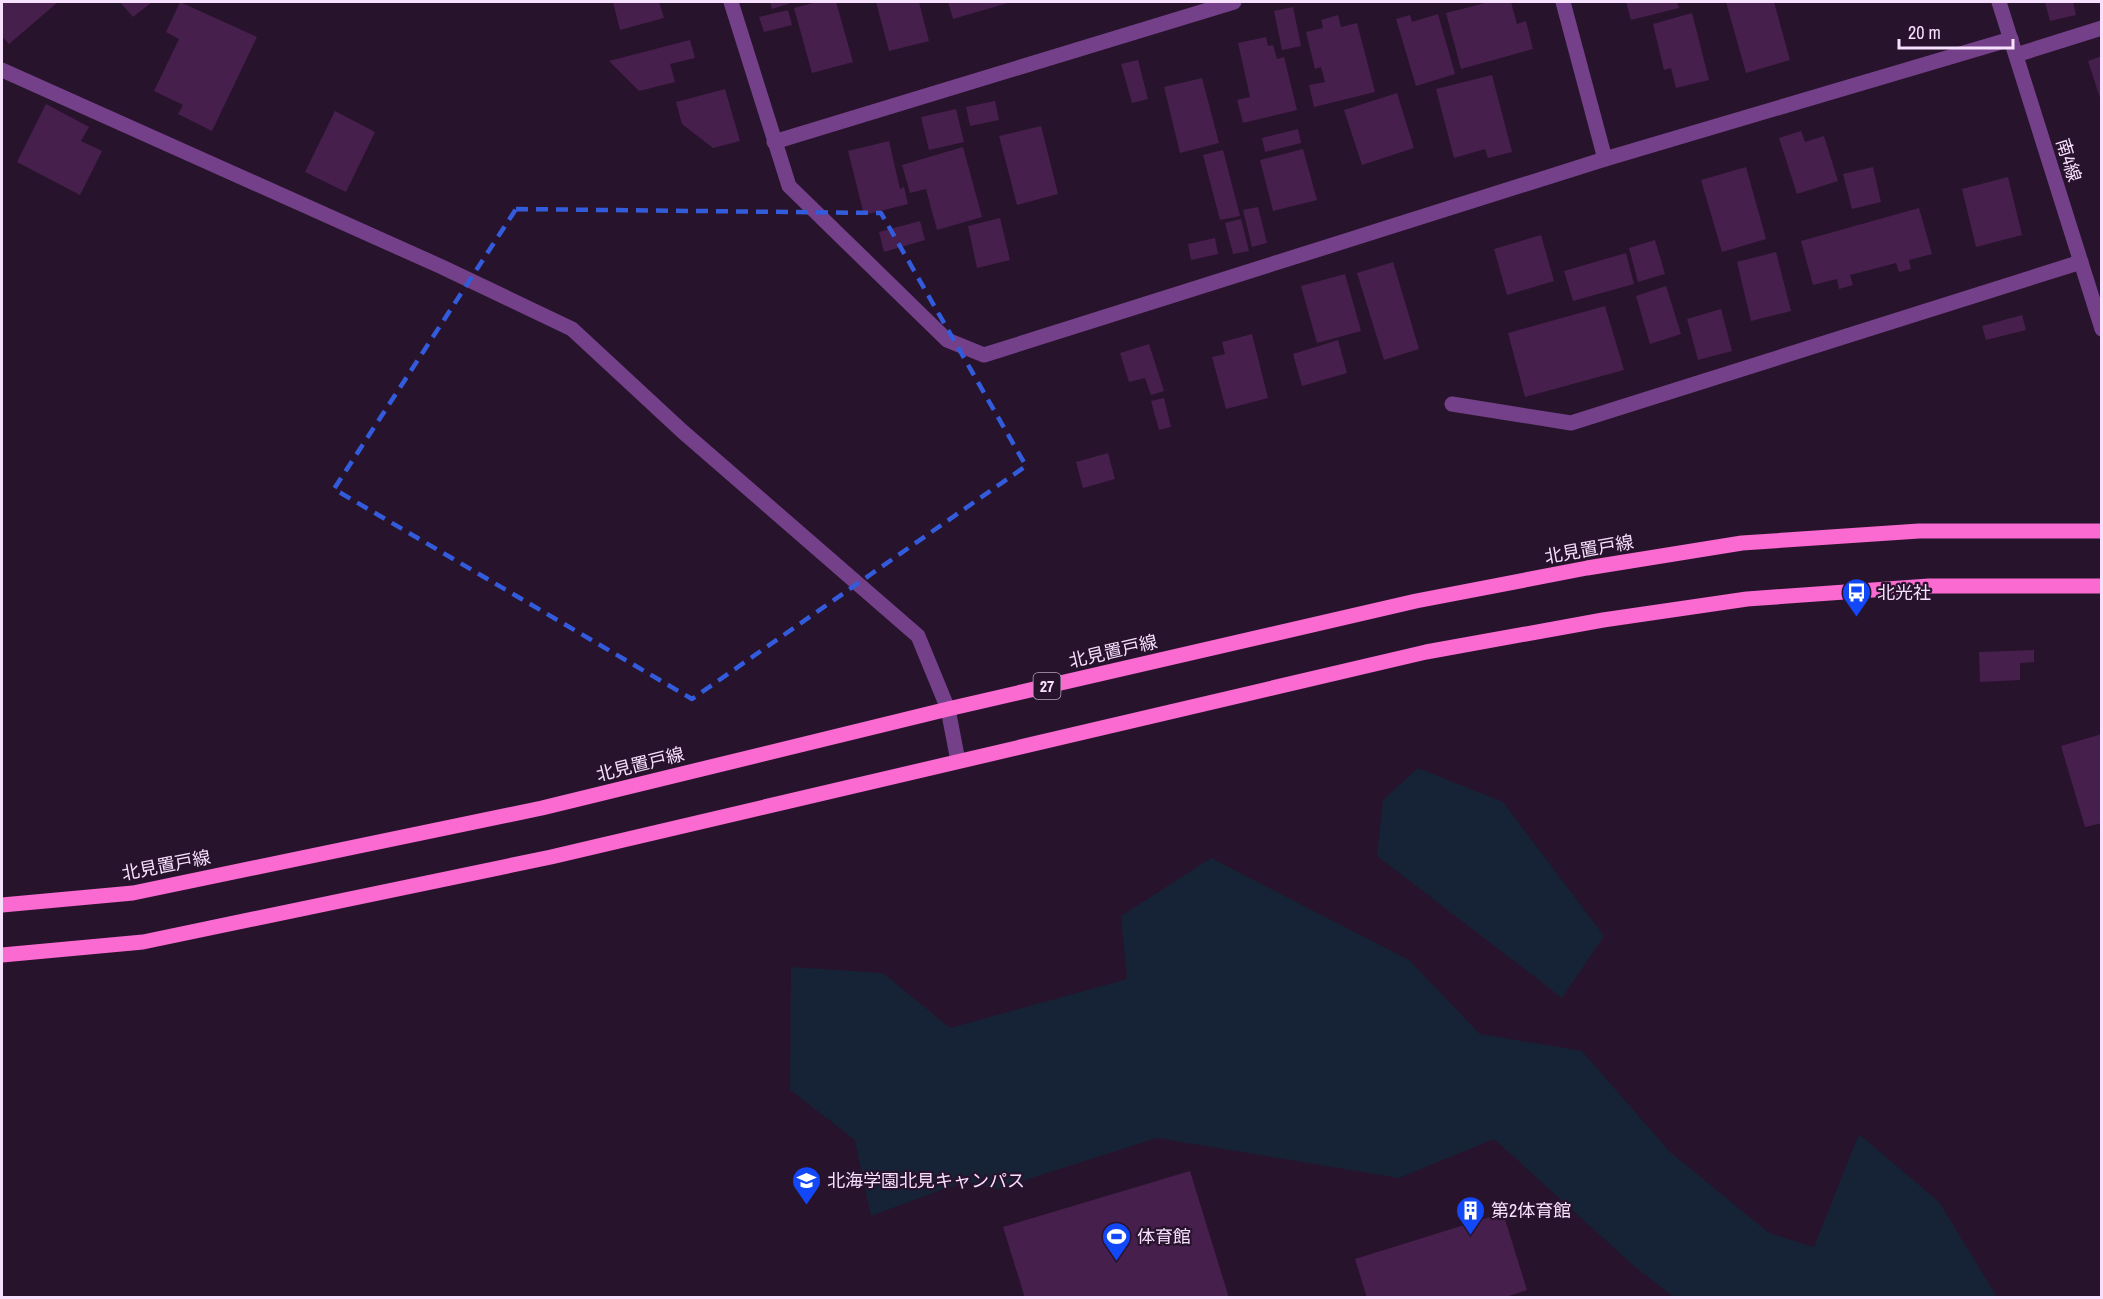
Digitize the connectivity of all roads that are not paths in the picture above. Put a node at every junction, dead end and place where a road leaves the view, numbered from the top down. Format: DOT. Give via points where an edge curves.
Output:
graph roads {
  1 [pos="731,2"];
  2 [pos="1234,2"];
  3 [pos="1563,2"];
  4 [pos="1999,2"];
  5 [pos="2102,28"];
  6 [pos="2011,39"];
  7 [pos="2016,55"];
  8 [pos="2,70"];
  9 [pos="774,142"];
  10 [pos="1605,159"];
  11 [pos="2080,262"];
  12 [pos="2102,329"];
  13 [pos="1452,404"];
  14 [pos="2102,531"];
  15 [pos="2102,586"];
  16 [pos="948,709"];
  17 [pos="958,761"];
  18 [pos="2,905"];
  19 [pos="2,955"];
  1 -- 9 [label="street"];
  2 -- 9 [label="street"];
  3 -- 10 [label="street"];
  4 -- 6 [label="street, 南4線"];
  5 -- 7 [label="street"];
  6 -- 7 [label="street, 南4線"];
  6 -- 10 [label="street"];
  7 -- 11 [label="street, 南4線"];
  8 -- 16 [label="street" via="572,329 682,431 918,636"];
  9 -- 10 [label="street" via="789,186 947,340 984,355"];
  11 -- 12 [label="street, 南4線"];
  11 -- 13 [label="street" via="1571,423"];
  14 -- 16 [label="main road, 北見置戸線 / 27" via="1919,531 1742,543 1416,601"];
  15 -- 17 [label="main road" via="1918,587 1747,599 1603,620 1426,652"];
  16 -- 17 [label="street"];
  16 -- 18 [label="main road, 北見置戸線 / 27" via="542,808 133,893"];
  17 -- 19 [label="main road" via="551,857 143,942"];
}
